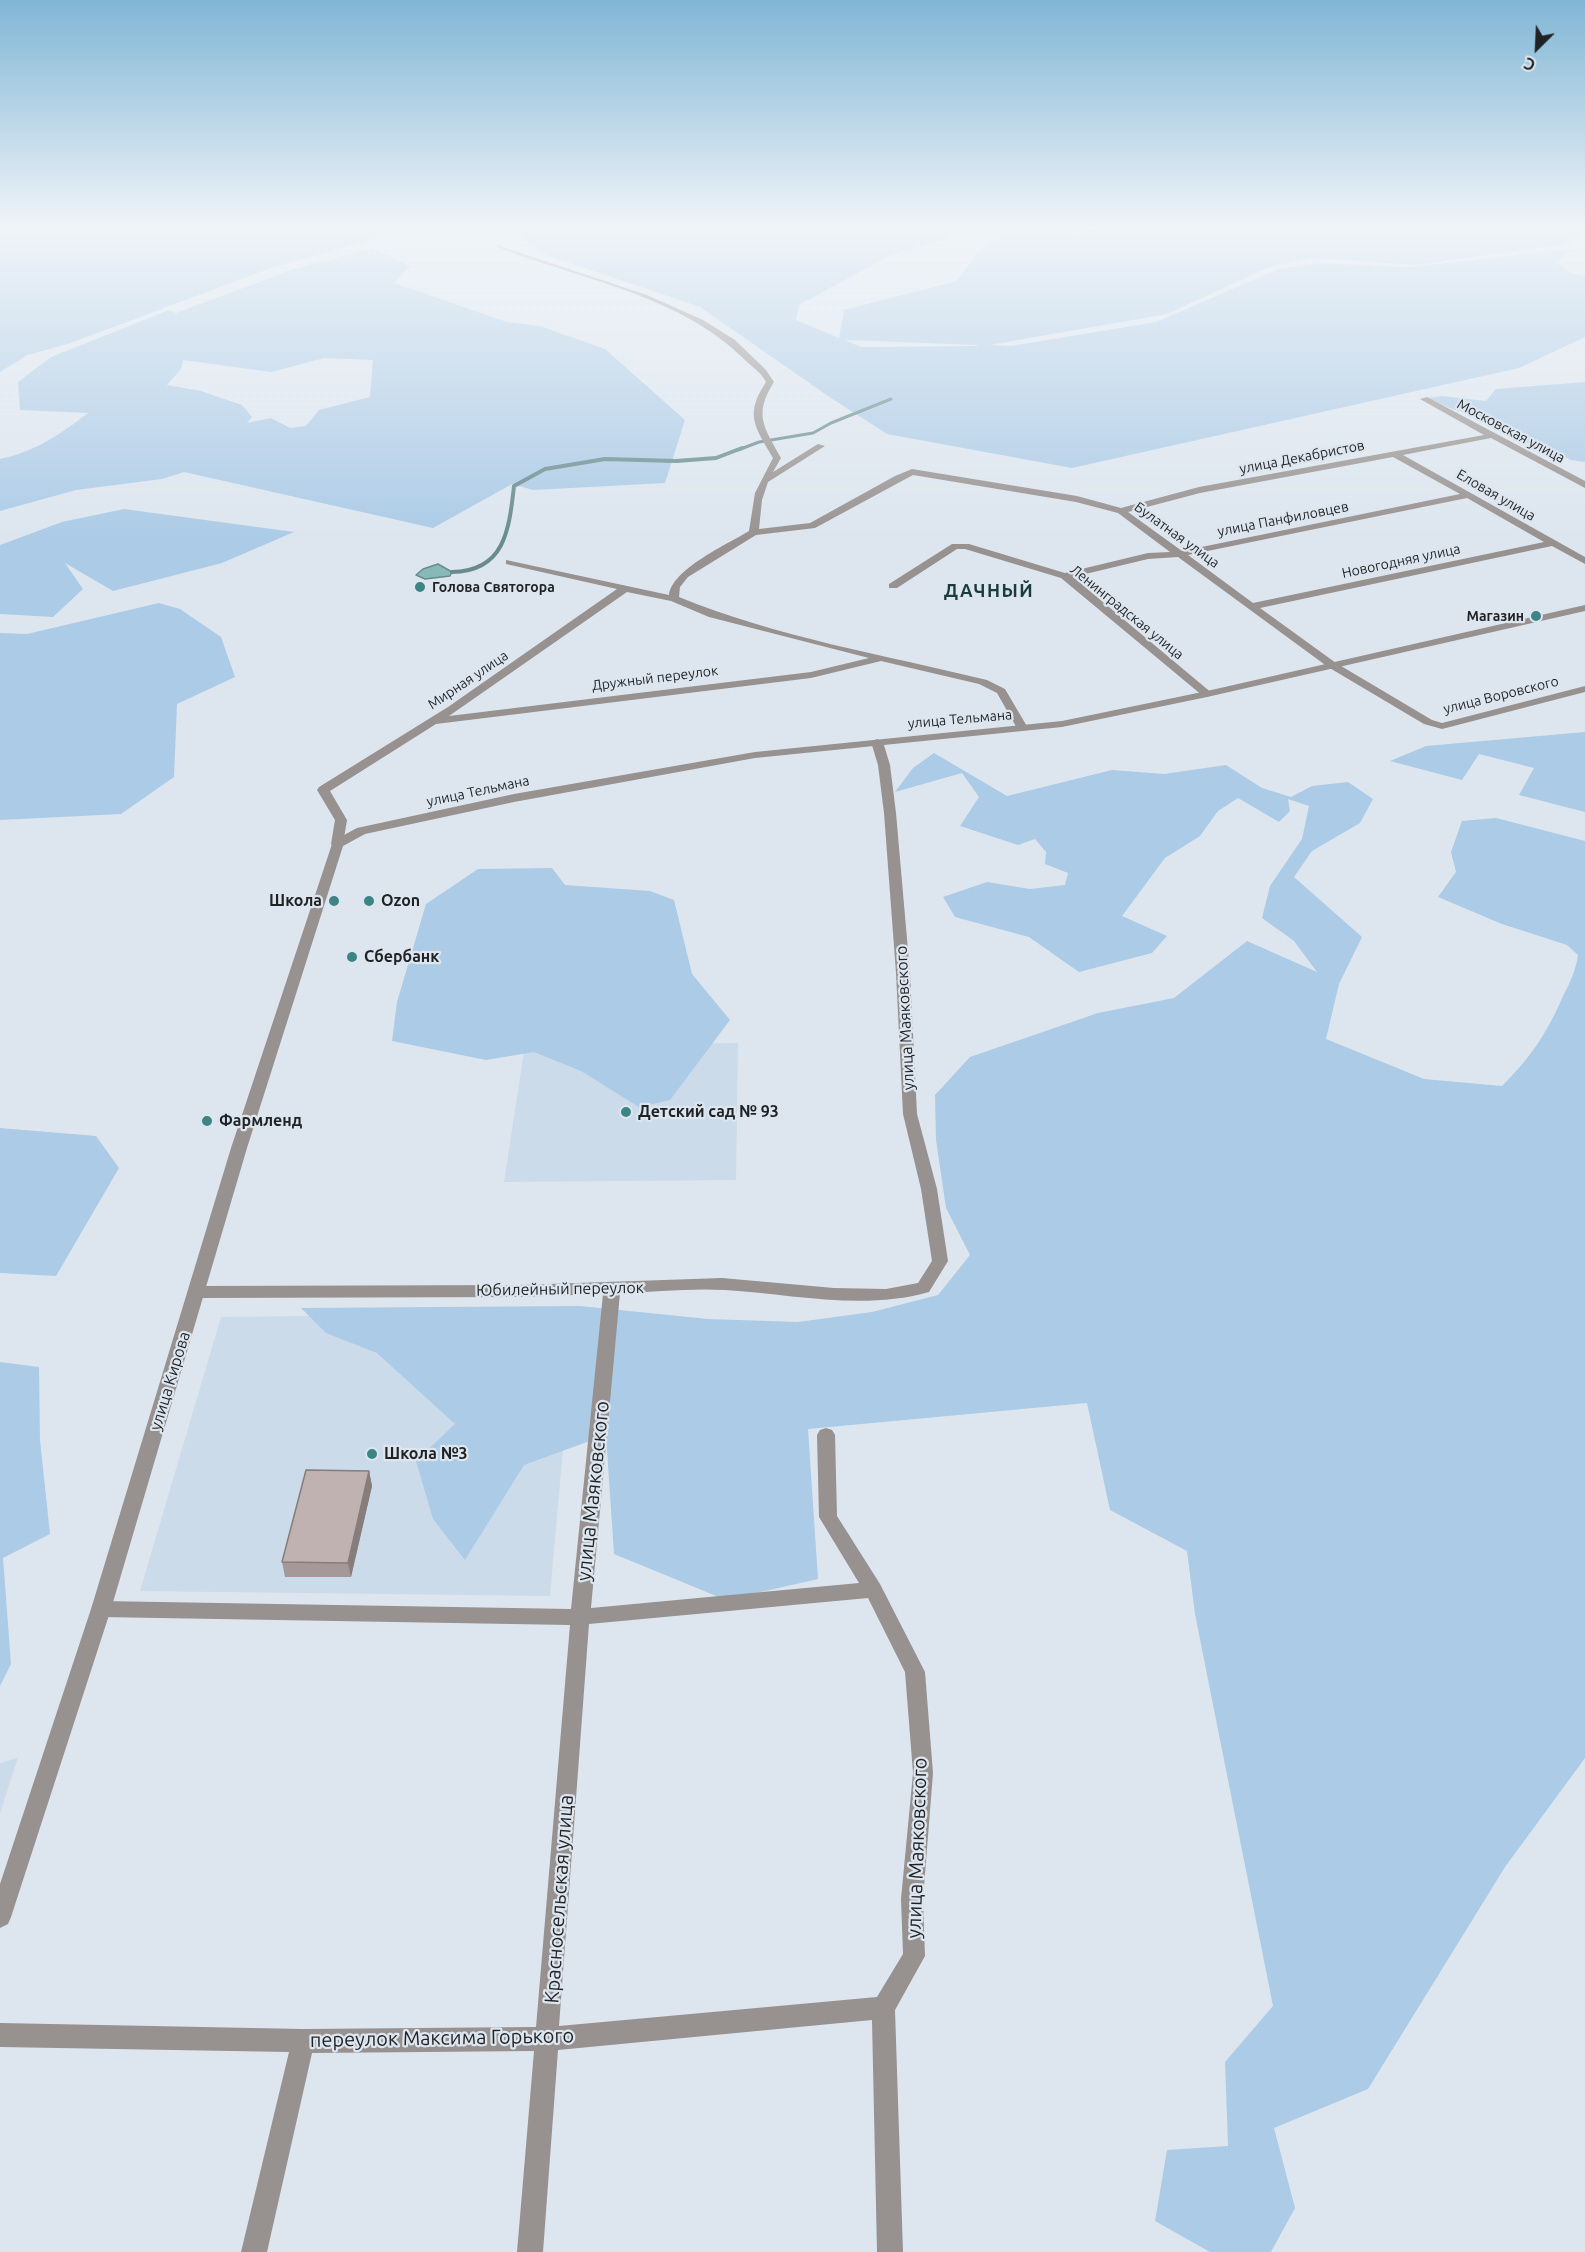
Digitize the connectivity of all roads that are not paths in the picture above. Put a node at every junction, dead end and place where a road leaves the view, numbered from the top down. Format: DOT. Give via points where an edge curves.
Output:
graph roads {
  1 [pos="714,330"];
  2 [pos="1424,399"];
  3 [pos="1490,436"];
  4 [pos="821,446"];
  5 [pos="1393,453"];
  6 [pos="760,484"];
  7 [pos="1585,485"];
  8 [pos="1470,495"];
  9 [pos="1122,511"];
  10 [pos="754,532"];
  11 [pos="1554,543"];
  12 [pos="1180,554"];
  13 [pos="509,561"];
  14 [pos="1585,561"];
  15 [pos="1065,576"];
  16 [pos="893,586"];
  17 [pos="626,588"];
  18 [pos="674,599"];
  19 [pos="1253,606"];
  20 [pos="1585,608"];
  21 [pos="879,658"];
  22 [pos="1332,665"];
  23 [pos="1585,689"];
  24 [pos="1208,694"];
  25 [pos="434,721"];
  26 [pos="1022,728"];
  27 [pos="877,742"];
  28 [pos="323,790"];
  29 [pos="337,844"];
  30 [pos="612,1288"];
  31 [pos="922,1288"];
  32 [pos="197,1292"];
  33 [pos="826,1435"];
  34 [pos="873,1590"];
  35 [pos="101,1609"];
  36 [pos="580,1617"];
  37 [pos="0,1917"];
  38 [pos="883,2008"];
  39 [pos="0,2035"];
  40 [pos="548,2039"];
  41 [pos="303,2041"];
  42 [pos="254,2252"];
  43 [pos="530,2252"];
  44 [pos="890,2252"];
  1 -- 6 [label="street" via="765,371 770,382 759,398 756,417 777,458"];
  2 -- 3 [label="street, Московская улица"];
  3 -- 5 [label="street, улица Декабристов"];
  3 -- 7 [label="street, Московская улица"];
  4 -- 6 [label="street"];
  5 -- 8 [label="street, Еловая улица"];
  5 -- 9 [label="street, улица Декабристов" via="1199,490"];
  6 -- 10 [label="street"];
  8 -- 11 [label="street, Еловая улица"];
  8 -- 12 [label="street, улица Панфиловцев"];
  9 -- 10 [label="street, Булатная улица" via="1077,499 912,472 812,526"];
  9 -- 12 [label="street, Булатная улица"];
  10 -- 18 [label="street" via="684,575 675,588"];
  11 -- 14 [label="street, Еловая улица"];
  11 -- 19 [label="street, Новогодняя улица"];
  12 -- 15 [label="street, улица Панфиловцев" via="1148,556"];
  12 -- 19 [label="street, Булатная улица"];
  13 -- 17 [label="street"];
  15 -- 16 [label="street, Ленинградская улица" via="955,546"];
  15 -- 24 [label="street, Ленинградская улица"];
  17 -- 18 [label="street"];
  17 -- 25 [label="street, Мирная улица"];
  18 -- 21 [label="street" via="713,615"];
  19 -- 22 [label="street, Булатная улица"];
  20 -- 22 [label="street, улица Тельмана"];
  21 -- 25 [label="street, Дружный переулок" via="811,675"];
  21 -- 26 [label="street" via="983,682 1001,691"];
  22 -- 23 [label="street, улица Воровского" via="1428,722 1442,726"];
  22 -- 24 [label="street, улица Тельмана"];
  24 -- 26 [label="street, улица Тельмана" via="1062,724"];
  25 -- 28 [label="street, Мирная улица"];
  26 -- 27 [label="street, улица Тельмана"];
  27 -- 29 [label="street, улица Тельмана" via="755,754 514,798 361,831"];
  27 -- 31 [label="street, улица Маяковского" via="890,813 910,1114 929,1189 940,1261"];
  28 -- 29 [label="street, улица Кирова" via="341,820"];
  29 -- 32 [label="street, улица Кирова" via="238,1148"];
  30 -- 31 [label="street, Юбилейный переулок" via="722,1284 886,1295"];
  30 -- 32 [label="street, Юбилейный переулок"];
  30 -- 36 [label="street, улица Маяковского"];
  32 -- 35 [label="street, улица Кирова"];
  33 -- 34 [label="street, улица Маяковского" via="828,1516"];
  34 -- 36 [label="street"];
  34 -- 38 [label="street, улица Маяковского" via="915,1672 923,1773 912,1899 914,1956"];
  35 -- 36 [label="street"];
  35 -- 37 [label="street, улица Кирова"];
  36 -- 40 [label="street, Красносельская улица"];
  38 -- 40 [label="street, переулок Максима Горького"];
  38 -- 44 [label="street"];
  39 -- 41 [label="street, переулок Максима Горького"];
  40 -- 41 [label="street, переулок Максима Горького"];
  40 -- 43 [label="street, Красносельская улица"];
  41 -- 42 [label="street"];
}
